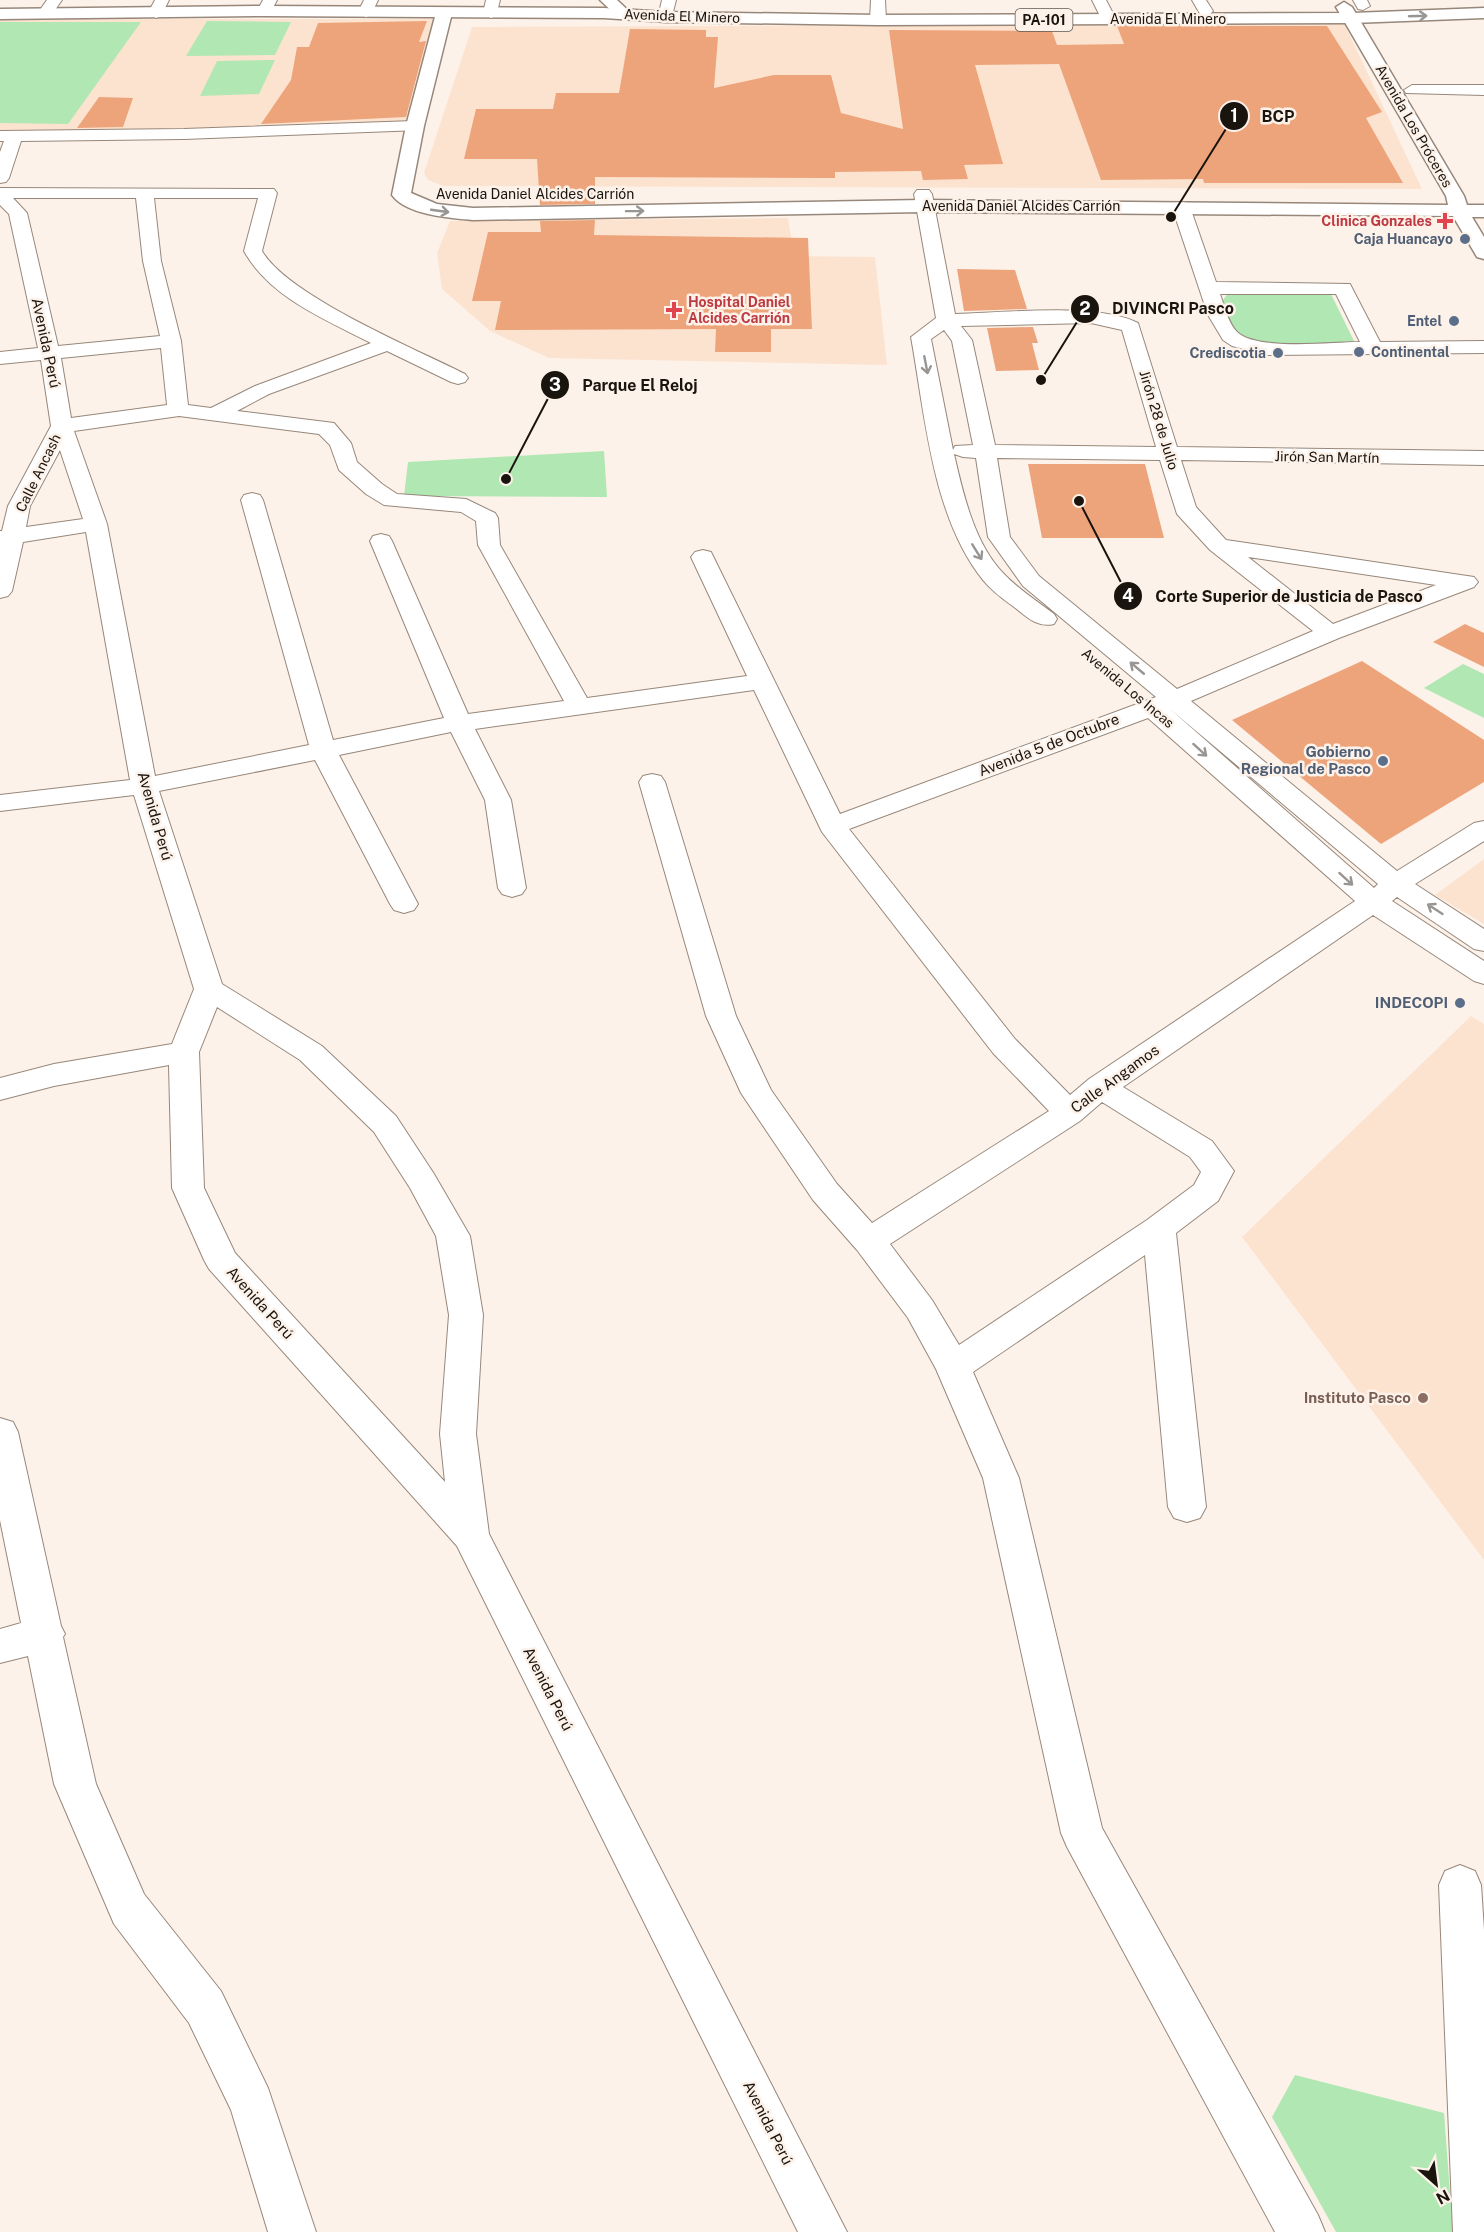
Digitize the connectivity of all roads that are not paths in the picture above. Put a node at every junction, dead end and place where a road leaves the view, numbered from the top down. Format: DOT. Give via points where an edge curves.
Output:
graph roads {
  1 [pos="55,0"];
  2 [pos="1470,0"];
  3 [pos="268,5"];
  4 [pos="368,6"];
  5 [pos="492,6"];
  6 [pos="1202,6"];
  7 [pos="159,7"];
  8 [pos="606,7"];
  9 [pos="667,8"];
  10 [pos="1355,8"];
  11 [pos="878,10"];
  12 [pos="1104,10"];
  13 [pos="444,13"];
  14 [pos="1484,13"];
  15 [pos="0,14"];
  16 [pos="45,14"];
  17 [pos="1237,15"];
  18 [pos="1412,90"];
  19 [pos="1484,90"];
  20 [pos="1424,109"];
  21 [pos="415,126"];
  22 [pos="7,136"];
  23 [pos="0,178"];
  24 [pos="405,180"];
  25 [pos="144,193"];
  26 [pos="0,194"];
  27 [pos="459,195"];
  28 [pos="541,195"];
  29 [pos="923,200"];
  30 [pos="1040,200"];
  31 [pos="1483,201"];
  32 [pos="1294,202"];
  33 [pos="1457,203"];
  34 [pos="1181,207"];
  35 [pos="1484,253"];
  36 [pos="1208,288"];
  37 [pos="946,320"];
  38 [pos="171,341"];
  39 [pos="389,343"];
  40 [pos="1484,347"];
  41 [pos="1373,348"];
  42 [pos="50,355"];
  43 [pos="0,358"];
  44 [pos="458,378"];
  45 [pos="179,410"];
  46 [pos="217,413"];
  47 [pos="62,426"];
  48 [pos="985,450"];
  49 [pos="944,452"];
  50 [pos="1171,455"];
  51 [pos="1484,458"];
  52 [pos="252,500"];
  53 [pos="96,525"];
  54 [pos="6,538"];
  55 [pos="381,541"];
  56 [pos="1218,545"];
  57 [pos="703,556"];
  58 [pos="1475,582"];
  59 [pos="0,591"];
  60 [pos="1066,608"];
  61 [pos="1041,616"];
  62 [pos="1330,633"];
  63 [pos="762,681"];
  64 [pos="1163,703"];
  65 [pos="580,707"];
  66 [pos="459,723"];
  67 [pos="323,750"];
  68 [pos="652,782"];
  69 [pos="144,786"];
  70 [pos="0,803"];
  71 [pos="832,826"];
  72 [pos="1484,829"];
  73 [pos="512,888"];
  74 [pos="1384,893"];
  75 [pos="404,904"];
  76 [pos="1484,942"];
  77 [pos="1484,974"];
  78 [pos="209,989"];
  79 [pos="184,1052"];
  80 [pos="1101,1087"];
  81 [pos="0,1089"];
  82 [pos="1069,1113"];
  83 [pos="1159,1229"];
  84 [pos="869,1241"];
  85 [pos="953,1367"];
  86 [pos="0,1432"];
  87 [pos="1187,1507"];
  88 [pos="470,1535"];
  89 [pos="45,1634"];
  90 [pos="0,1646"];
  91 [pos="1460,1885"];
  92 [pos="292,2232"];
  93 [pos="823,2232"];
  94 [pos="1301,2232"];
  95 [pos="1477,2232"];
  1 -- 16 [label="street"];
  2 -- 10 [label="street, Avenida El Minero / PA-101"];
  3 -- 4 [label="street, PA-101"];
  3 -- 7 [label="street, PA-101"];
  4 -- 13 [label="street, PA-101"];
  5 -- 8 [label="street, PA-101"];
  5 -- 13 [label="street, PA-101"];
  6 -- 12 [label="street, Avenida El Minero / PA-101"];
  6 -- 17 [label="street, Avenida El Minero / PA-101"];
  7 -- 16 [label="street, PA-101"];
  8 -- 9 [label="street, Avenida El Minero / PA-101" via="623,12"];
  9 -- 11 [label="street, Avenida El Minero / PA-101"];
  10 -- 14 [label="street, Avenida El Minero / PA-101, one-way"];
  10 -- 17 [label="street, Avenida El Minero / PA-101"];
  10 -- 18 [label="street, Avenida Los Próceres"];
  10 -- 33 [label="street, Avenida Los Próceres"];
  11 -- 12 [label="street, Avenida El Minero / PA-101"];
  12 -- 17 [label="street, Avenida El Minero / PA-101"];
  13 -- 21 [label="street"];
  15 -- 16 [label="street, PA-101"];
  18 -- 19 [label="street"];
  18 -- 20 [label="street, Avenida Los Próceres"];
  21 -- 22 [label="street"];
  21 -- 24 [label="street"];
  22 -- 23 [label="street"];
  24 -- 27 [label="street, Avenida Daniel Alcides Carrión" via="431,194"];
  24 -- 29 [label="street, Avenida Daniel Alcides Carrión, one-way" via="401,195 418,206 473,214"];
  25 -- 26 [label="street"];
  25 -- 38 [label="street" via="152,261"];
  25 -- 39 [label="street" via="268,193 253,251 259,266 303,300"];
  26 -- 42 [label="street, Avenida Perú" via="18,213"];
  28 -- 29 [label="street, Avenida Daniel Alcides Carrión"];
  29 -- 30 [label="street, Avenida Daniel Alcides Carrión"];
  29 -- 37 [label="street, Avenida Los Incas"];
  30 -- 32 [label="street, Avenida Daniel Alcides Carrión"];
  30 -- 34 [label="street, Avenida Daniel Alcides Carrión"];
  31 -- 33 [label="street, Avenida Daniel Alcides Carrión"];
  32 -- 33 [label="street, Avenida Daniel Alcides Carrión"];
  32 -- 34 [label="street, Avenida Daniel Alcides Carrión"];
  33 -- 35 [label="street, Avenida Los Próceres"];
  34 -- 36 [label="street"];
  36 -- 41 [label="street" via="1228,335 1245,345 1269,349"];
  36 -- 41 [label="street" via="1343,288"];
  37 -- 48 [label="street, Avenida Los Incas" via="962,340"];
  37 -- 49 [label="street, Avenida Los Incas, one-way" via="921,337"];
  37 -- 50 [label="street, Jirón 28 de Julio" via="1091,317 1131,327"];
  38 -- 42 [label="street"];
  38 -- 45 [label="street"];
  39 -- 44 [label="street"];
  39 -- 46 [label="street" via="262,390"];
  40 -- 41 [label="street"];
  42 -- 43 [label="street"];
  42 -- 47 [label="street, Avenida Perú"];
  45 -- 46 [label="street"];
  45 -- 47 [label="street"];
  46 -- 65 [label="street" via="326,428 340,442 347,465 392,500 466,506 487,518 489,545"];
  47 -- 53 [label="street, Avenida Perú"];
  47 -- 54 [label="street, Calle Ancash"];
  48 -- 49 [label="street, Jirón San Martín"];
  48 -- 50 [label="street, Jirón San Martín"];
  48 -- 60 [label="street, Avenida Los Incas" via="999,537 1031,581"];
  49 -- 61 [label="street, Avenida Los Incas, one-way" via="955,501 972,545 991,575"];
  50 -- 51 [label="street, Jirón San Martín"];
  50 -- 56 [label="street, Jirón 28 de Julio" via="1185,509"];
  52 -- 67 [label="street"];
  53 -- 54 [label="street"];
  53 -- 69 [label="street, Avenida Perú"];
  54 -- 59 [label="street, Calle Ancash"];
  55 -- 66 [label="street"];
  56 -- 58 [label="street"];
  56 -- 62 [label="street, Jirón 28 de Julio"];
  57 -- 63 [label="street"];
  58 -- 62 [label="street, Avenida 5 de Octubre"];
  60 -- 61 [label="street"];
  64 -- 60 [label="street, Avenida Los Incas, one-way"];
  61 -- 64 [label="street, Avenida Los Incas"];
  62 -- 64 [label="street, Avenida 5 de Octubre"];
  63 -- 65 [label="street"];
  63 -- 71 [label="street"];
  64 -- 71 [label="street, Avenida 5 de Octubre"];
  64 -- 74 [label="street, Avenida Los Incas"];
  65 -- 66 [label="street"];
  66 -- 67 [label="street"];
  66 -- 73 [label="street" via="498,800"];
  67 -- 69 [label="street"];
  67 -- 75 [label="street"];
  68 -- 84 [label="street" via="721,1016 757,1093 825,1192"];
  69 -- 70 [label="street"];
  69 -- 78 [label="street, Avenida Perú"];
  71 -- 82 [label="street" via="1004,1046"];
  72 -- 74 [label="street, Calle Angamos"];
  76 -- 74 [label="street, Avenida Los Incas, one-way"];
  74 -- 77 [label="street, Avenida Los Incas"];
  74 -- 80 [label="street, Calle Angamos"];
  78 -- 79 [label="street, Avenida Perú"];
  78 -- 88 [label="street" via="311,1053 385,1124 453,1236 466,1315 458,1434"];
  79 -- 81 [label="street"];
  79 -- 88 [label="street, Avenida Perú" via="188,1188 220,1260"];
  80 -- 82 [label="street, Calle Angamos"];
  80 -- 83 [label="street" via="1201,1149 1218,1171 1206,1193"];
  82 -- 84 [label="street, Calle Angamos"];
  83 -- 85 [label="street"];
  83 -- 87 [label="street"];
  84 -- 85 [label="street" via="920,1309"];
  85 -- 94 [label="street" via="1001,1478 1082,1833"];
  86 -- 89 [label="street"];
  88 -- 93 [label="street, Avenida Perú"];
  89 -- 90 [label="street"];
  89 -- 92 [label="street" via="75,1784 129,1909 211,2018 252,2104"];
  91 -- 95 [label="street"];
}
